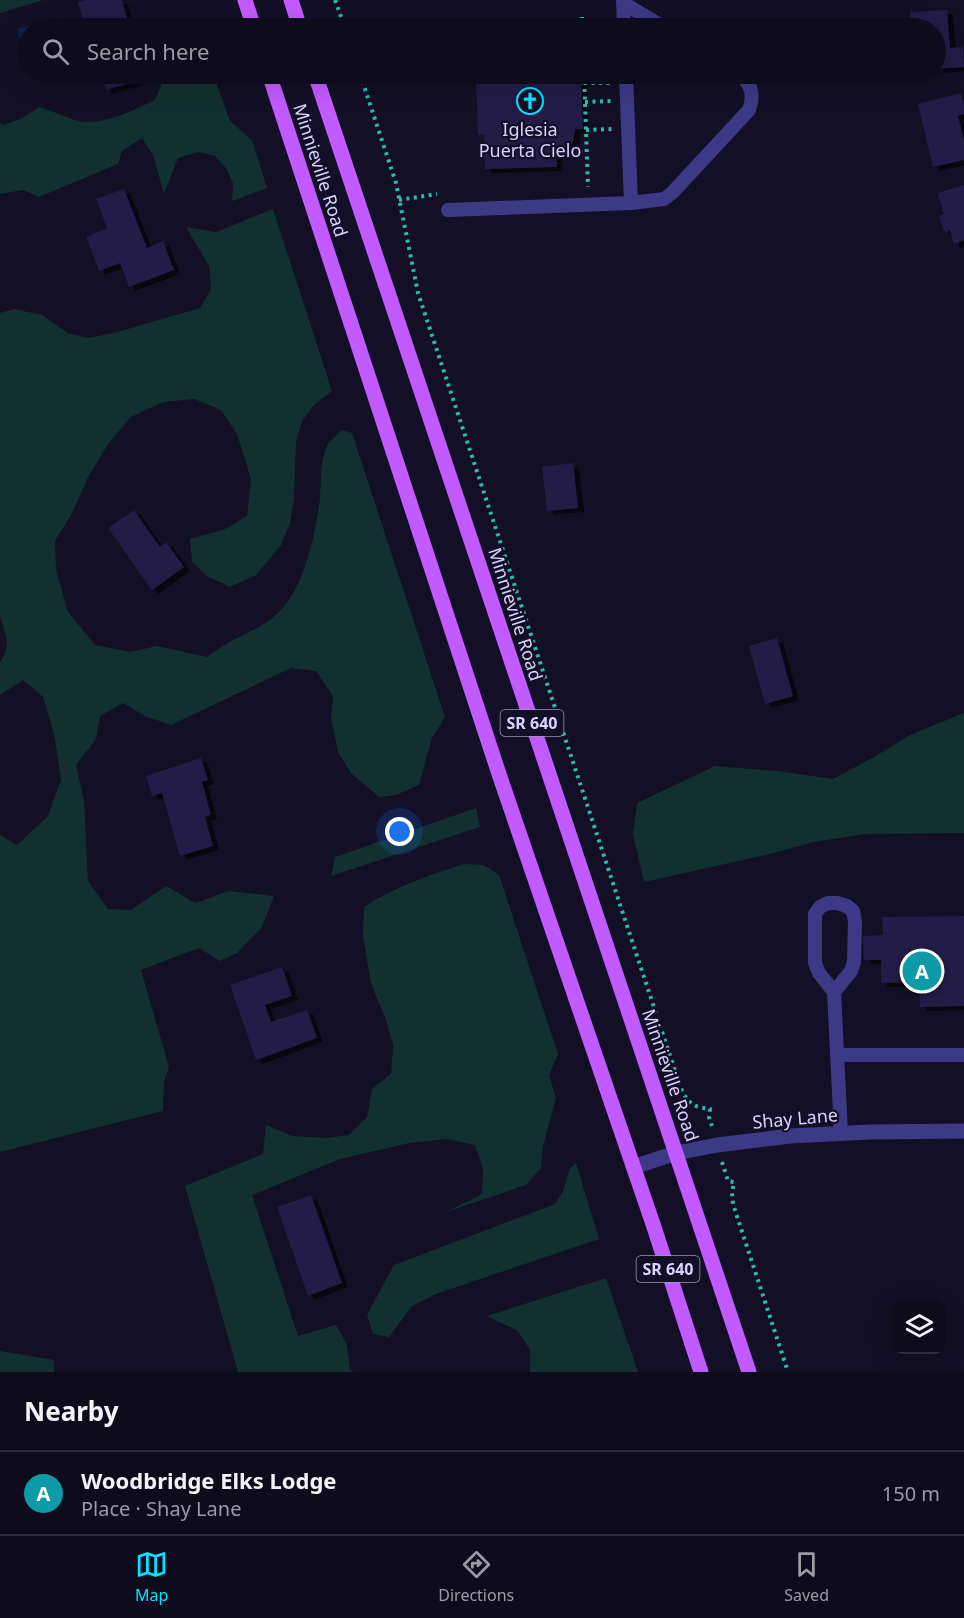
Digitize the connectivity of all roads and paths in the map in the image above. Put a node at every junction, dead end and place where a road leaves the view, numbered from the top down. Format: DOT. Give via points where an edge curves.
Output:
graph roads {
  1 [pos="245,0"];
  2 [pos="291,0"];
  3 [pos="335,0"];
  4 [pos="623,1"];
  5 [pos="251,18"];
  6 [pos="297,18"];
  7 [pos="341,18"];
  8 [pos="624,18"];
  9 [pos="649,18"];
  10 [pos="272,84"];
  11 [pos="318,84"];
  12 [pos="363,84"];
  13 [pos="584,84"];
  14 [pos="626,84"];
  15 [pos="748,84"];
  16 [pos="627,101"];
  17 [pos="585,102"];
  18 [pos="588,188"];
  19 [pos="443,194"];
  20 [pos="399,200"];
  21 [pos="631,203"];
  22 [pos="448,210"];
  23 [pos="834,992"];
  24 [pos="837,1055"];
  25 [pos="964,1055"];
  26 [pos="709,1117"];
  27 [pos="964,1131"];
  28 [pos="841,1133"];
  29 [pos="676,1153"];
  30 [pos="633,1167"];
  31 [pos="728,1181"];
  32 [pos="700,1372"];
  33 [pos="749,1372"];
  34 [pos="788,1372"];
  1 -- 5 [label="main road"];
  2 -- 6 [label="main road"];
  3 -- 7 [label="path"];
  4 -- 8 [label="lane"];
  4 -- 9 [label="lane"];
  10 -- 30 [label="main road, Minnieville Road / SR 640"];
  11 -- 29 [label="main road, Minnieville Road / SR 640"];
  12 -- 20 [label="path"];
  13 -- 17 [label="path"];
  14 -- 16 [label="lane"];
  15 -- 21 [label="lane" via="753,95 749,110 672,193 664,199"];
  16 -- 17 [label="path"];
  16 -- 21 [label="lane"];
  17 -- 18 [label="path"];
  19 -- 20 [label="path"];
  20 -- 26 [label="path" via="418,293 681,1089 690,1103 710,1108"];
  21 -- 22 [label="lane"];
  23 -- 23 [label="lane" via="854,962 855,922 848,906 828,903 815,914 815,963"];
  23 -- 24 [label="lane"];
  24 -- 25 [label="lane"];
  24 -- 28 [label="lane"];
  27 -- 28 [label="street, Shay Lane"];
  28 -- 29 [label="street, Shay Lane" via="790,1136"];
  29 -- 30 [label="street, Shay Lane"];
  29 -- 33 [label="main road, Minnieville Road / SR 640"];
  30 -- 32 [label="main road, Minnieville Road / SR 640"];
  31 -- 34 [label="path" via="735,1182 733,1204"];
}
